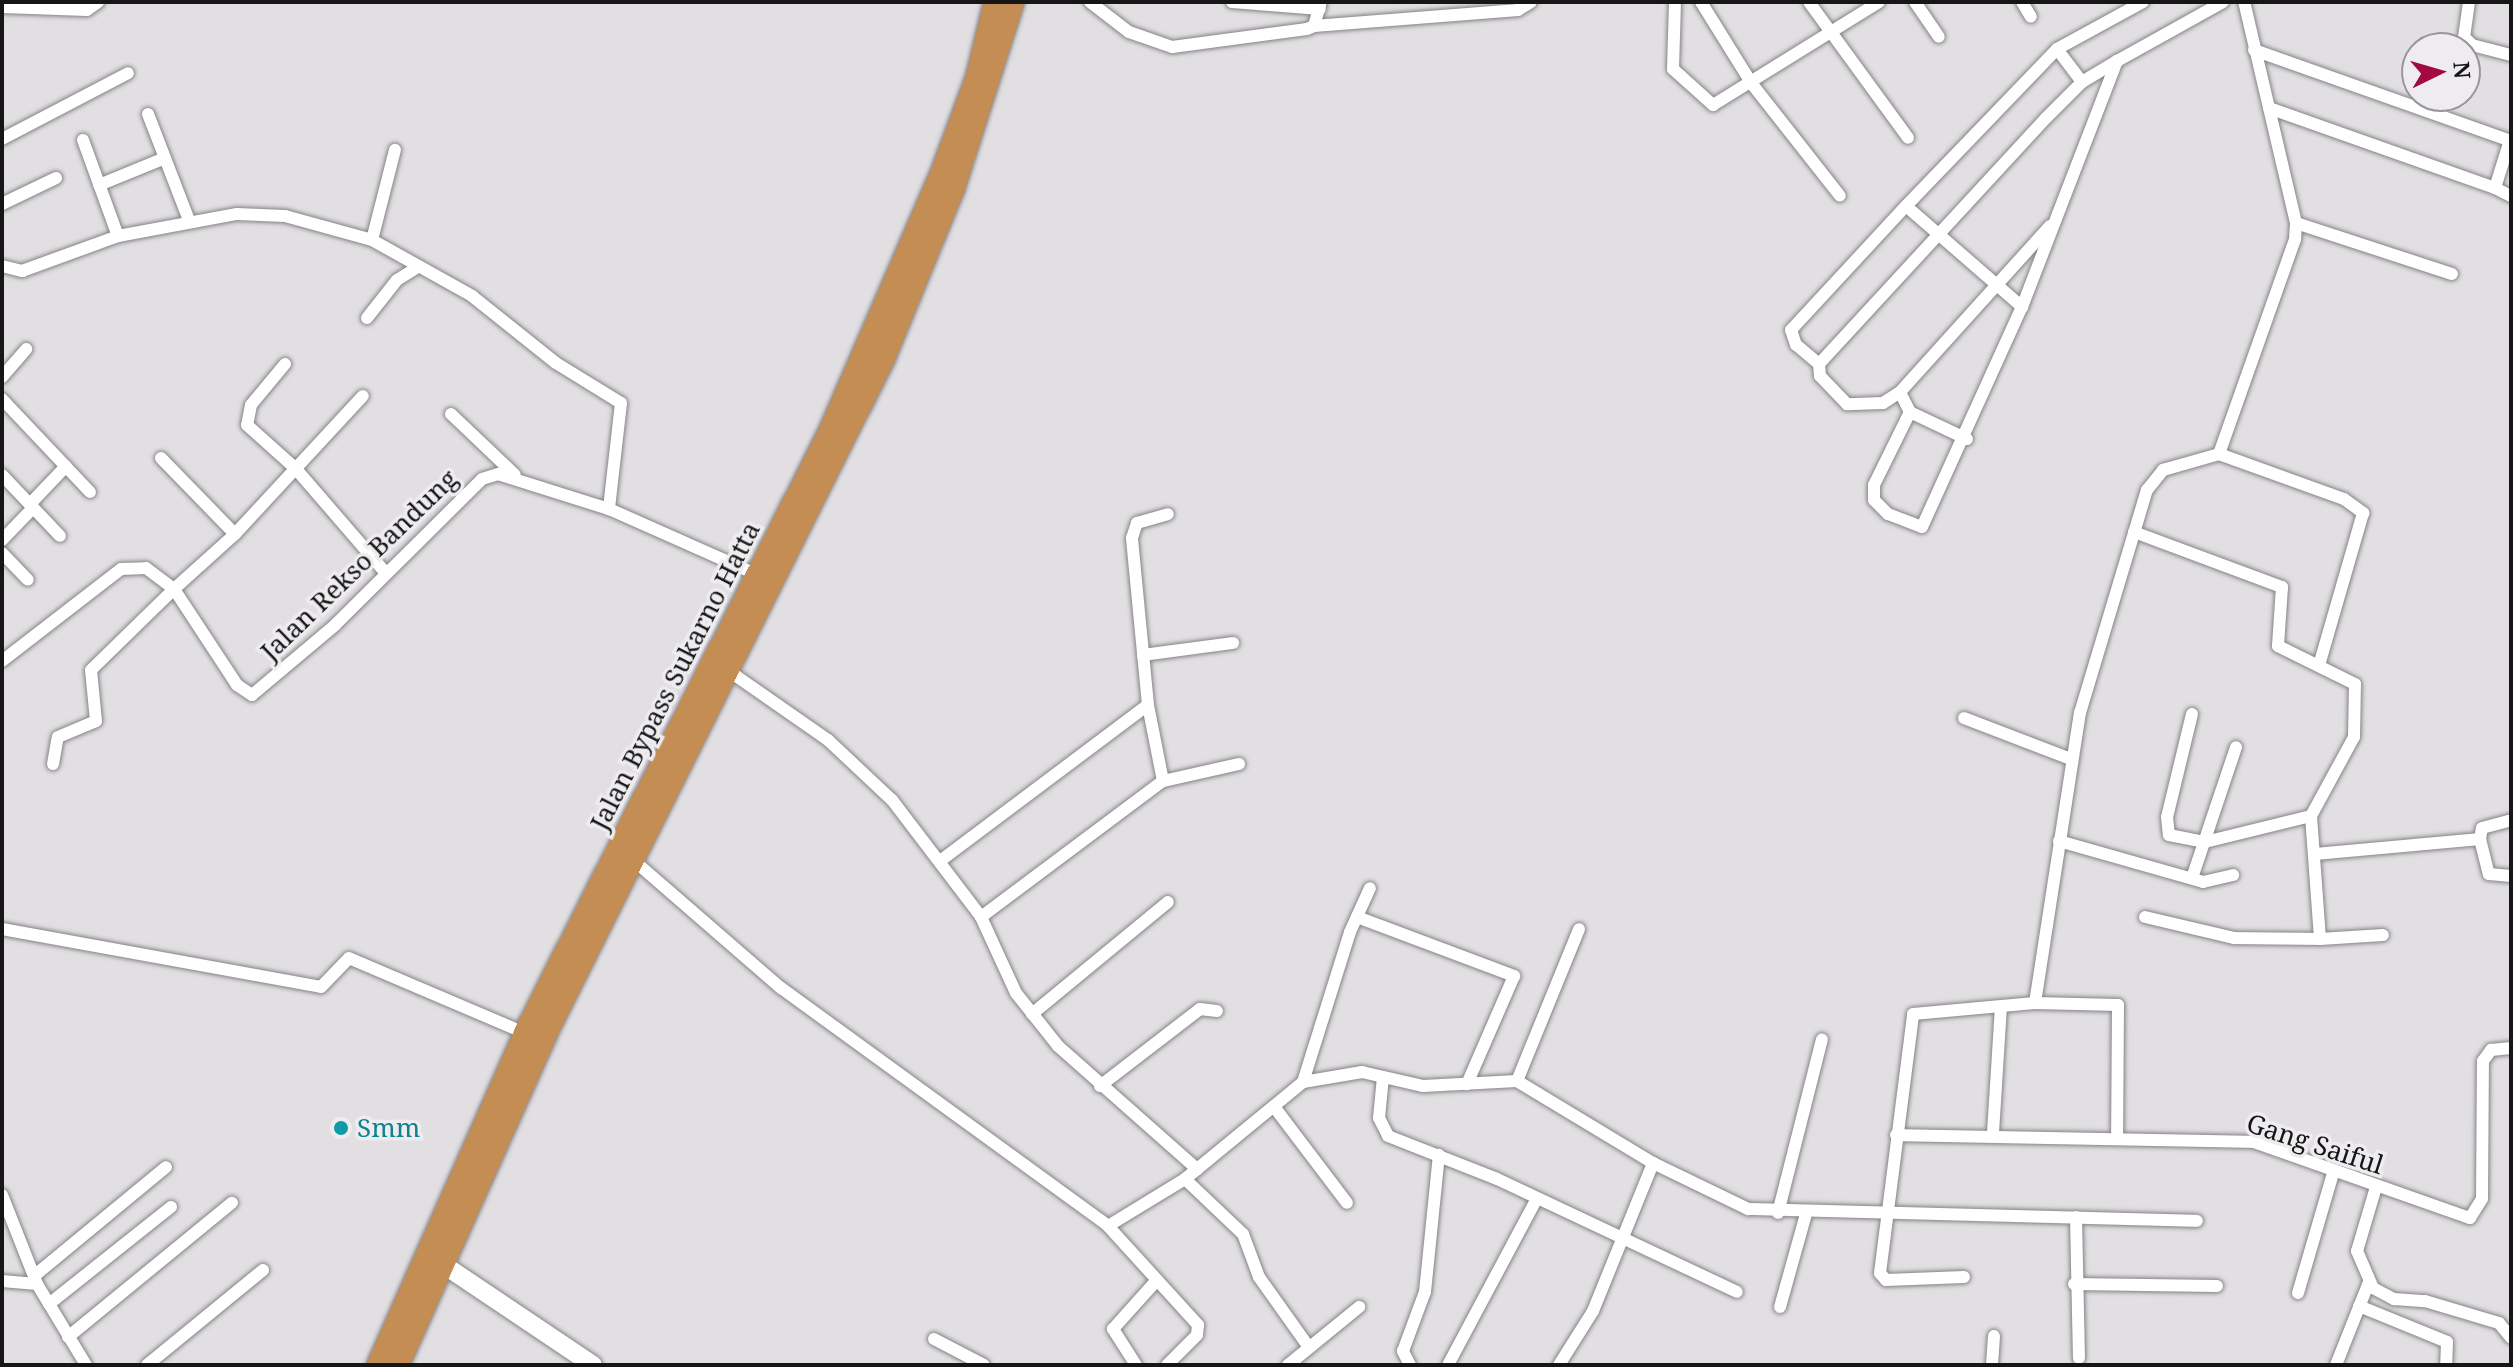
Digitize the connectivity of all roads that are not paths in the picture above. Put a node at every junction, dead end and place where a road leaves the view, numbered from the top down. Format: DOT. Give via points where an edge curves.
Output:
graph roads {
  1 [pos="98,2"];
  2 [pos="995,2"];
  3 [pos="1013,2"];
  4 [pos="1090,2"];
  5 [pos="1232,2"];
  6 [pos="1531,2"];
  7 [pos="1675,2"];
  8 [pos="1701,2"];
  9 [pos="1809,2"];
  10 [pos="1879,2"];
  11 [pos="1915,2"];
  12 [pos="2022,2"];
  13 [pos="2143,2"];
  14 [pos="2223,2"];
  15 [pos="2244,2"];
  16 [pos="2469,2"];
  17 [pos="1304,5"];
  18 [pos="1321,5"];
  19 [pos="2,7"];
  20 [pos="1451,8"];
  21 [pos="2031,17"];
  22 [pos="1314,26"];
  23 [pos="1828,32"];
  24 [pos="1939,37"];
  25 [pos="2057,49"];
  26 [pos="2254,50"];
  27 [pos="2511,55"];
  28 [pos="2117,61"];
  29 [pos="128,73"];
  30 [pos="2082,82"];
  31 [pos="1752,84"];
  32 [pos="2269,108"];
  33 [pos="148,114"];
  34 [pos="1908,138"];
  35 [pos="2,139"];
  36 [pos="83,140"];
  37 [pos="2510,140"];
  38 [pos="395,150"];
  39 [pos="165,158"];
  40 [pos="56,178"];
  41 [pos="99,185"];
  42 [pos="2495,188"];
  43 [pos="1840,196"];
  44 [pos="2511,196"];
  45 [pos="2,204"];
  46 [pos="1906,206"];
  47 [pos="189,220"];
  48 [pos="2055,221"];
  49 [pos="2296,223"];
  50 [pos="1935,235"];
  51 [pos="118,236"];
  52 [pos="372,240"];
  53 [pos="2,266"];
  54 [pos="419,266"];
  55 [pos="2452,274"];
  56 [pos="1994,286"];
  57 [pos="2022,307"];
  58 [pos="367,318"];
  59 [pos="26,349"];
  60 [pos="285,364"];
  61 [pos="1819,364"];
  62 [pos="2,377"];
  63 [pos="1900,392"];
  64 [pos="363,396"];
  65 [pos="2,399"];
  66 [pos="1910,412"];
  67 [pos="451,414"];
  68 [pos="1967,439"];
  69 [pos="2219,454"];
  70 [pos="161,458"];
  71 [pos="66,466"];
  72 [pos="296,469"];
  73 [pos="2,475"];
  74 [pos="515,475"];
  75 [pos="90,492"];
  76 [pos="31,506"];
  77 [pos="609,509"];
  78 [pos="1168,514"];
  79 [pos="2134,532"];
  80 [pos="235,534"];
  81 [pos="60,536"];
  82 [pos="2,540"];
  83 [pos="2,553"];
  84 [pos="385,572"];
  85 [pos="758,575"];
  86 [pos="28,580"];
  87 [pos="174,589"];
  88 [pos="1233,643"];
  89 [pos="1143,655"];
  90 [pos="2,661"];
  91 [pos="2319,665"];
  92 [pos="729,671"];
  93 [pos="1148,705"];
  94 [pos="2192,714"];
  95 [pos="1964,718"];
  96 [pos="2236,747"];
  97 [pos="2071,759"];
  98 [pos="53,764"];
  99 [pos="1239,764"];
  100 [pos="1163,781"];
  101 [pos="2311,816"];
  102 [pos="2511,820"];
  103 [pos="2480,839"];
  104 [pos="2059,841"];
  105 [pos="2205,842"];
  106 [pos="2315,854"];
  107 [pos="632,859"];
  108 [pos="940,861"];
  109 [pos="2233,875"];
  110 [pos="2511,876"];
  111 [pos="2192,878"];
  112 [pos="1370,888"];
  113 [pos="1168,902"];
  114 [pos="981,917"];
  115 [pos="1357,917"];
  116 [pos="2145,917"];
  117 [pos="2,929"];
  118 [pos="1579,929"];
  119 [pos="2383,935"];
  120 [pos="2320,939"];
  121 [pos="2035,1003"];
  122 [pos="2001,1006"];
  123 [pos="1217,1011"];
  124 [pos="1032,1014"];
  125 [pos="525,1033"];
  126 [pos="1822,1039"];
  127 [pos="2511,1048"];
  128 [pos="1383,1077"];
  129 [pos="1517,1081"];
  130 [pos="1303,1082"];
  131 [pos="1467,1084"];
  132 [pos="1100,1086"];
  133 [pos="1275,1108"];
  134 [pos="1993,1133"];
  135 [pos="1896,1135"];
  136 [pos="2117,1136"];
  137 [pos="1439,1155"];
  138 [pos="1653,1163"];
  139 [pos="166,1167"];
  140 [pos="1197,1169"];
  141 [pos="2333,1173"];
  142 [pos="1185,1179"];
  143 [pos="2376,1187"];
  144 [pos="2,1195"];
  145 [pos="1536,1200"];
  146 [pos="232,1203"];
  147 [pos="1347,1203"];
  148 [pos="171,1207"];
  149 [pos="1778,1213"];
  150 [pos="1806,1214"];
  151 [pos="1885,1214"];
  152 [pos="2076,1217"];
  153 [pos="2197,1221"];
  154 [pos="1108,1226"];
  155 [pos="1623,1240"];
  156 [pos="441,1263"];
  157 [pos="263,1270"];
  158 [pos="1964,1277"];
  159 [pos="36,1280"];
  160 [pos="1157,1280"];
  161 [pos="2,1281"];
  162 [pos="2369,1282"];
  163 [pos="2074,1284"];
  164 [pos="2217,1286"];
  165 [pos="1737,1292"];
  166 [pos="2298,1293"];
  167 [pos="49,1304"];
  168 [pos="2359,1306"];
  169 [pos="1359,1307"];
  170 [pos="1780,1307"];
  171 [pos="1994,1336"];
  172 [pos="68,1337"];
  173 [pos="2511,1338"];
  174 [pos="934,1339"];
  175 [pos="1308,1346"];
  176 [pos="2079,1358"];
  177 [pos="86,1365"];
  178 [pos="147,1365"];
  179 [pos="378,1365"];
  180 [pos="398,1365"];
  181 [pos="593,1365"];
  182 [pos="984,1365"];
  183 [pos="1136,1365"];
  184 [pos="1167,1365"];
  185 [pos="1288,1365"];
  186 [pos="1410,1365"];
  187 [pos="1448,1365"];
  188 [pos="1559,1365"];
  189 [pos="1992,1365"];
  190 [pos="2336,1365"];
  191 [pos="2446,1365"];
  1 -- 19 [label="street" via="87,10"];
  2 -- 85 [label="highway, Jalan Bypass Sukarno Hatta" via="977,77 943,169 829,433"];
  3 -- 92 [label="highway, Jalan Bypass Sukarno Hatta" via="982,110 921,271"];
  4 -- 22 [label="street" via="1129,32 1172,47"];
  5 -- 17 [label="street"];
  6 -- 20 [label="street" via="1518,10"];
  7 -- 31 [label="street" via="1670,35 1677,77 1713,105"];
  8 -- 31 [label="street"];
  9 -- 23 [label="street"];
  10 -- 23 [label="street"];
  11 -- 24 [label="street"];
  12 -- 21 [label="street"];
  13 -- 25 [label="street"];
  14 -- 28 [label="street"];
  15 -- 26 [label="street"];
  16 -- 27 [label="street" via="2464,37 2472,45"];
  17 -- 18 [label="street"];
  18 -- 22 [label="street"];
  20 -- 22 [label="street"];
  23 -- 31 [label="street"];
  23 -- 34 [label="street"];
  25 -- 30 [label="street"];
  25 -- 46 [label="street"];
  26 -- 32 [label="street"];
  26 -- 37 [label="street"];
  28 -- 30 [label="street"];
  28 -- 48 [label="street"];
  29 -- 35 [label="street"];
  30 -- 50 [label="street"];
  31 -- 43 [label="street"];
  32 -- 42 [label="street"];
  32 -- 49 [label="street"];
  33 -- 39 [label="street"];
  36 -- 41 [label="street"];
  37 -- 42 [label="street"];
  38 -- 52 [label="street"];
  39 -- 41 [label="street"];
  39 -- 47 [label="street"];
  40 -- 45 [label="street"];
  41 -- 51 [label="street"];
  42 -- 44 [label="street"];
  46 -- 50 [label="street"];
  46 -- 61 [label="street" via="1791,330 1796,345"];
  47 -- 51 [label="street"];
  47 -- 52 [label="street" via="285,216"];
  48 -- 56 [label="street"];
  48 -- 57 [label="street"];
  49 -- 55 [label="street"];
  49 -- 69 [label="street" via="2232,431"];
  50 -- 56 [label="street"];
  50 -- 61 [label="street"];
  51 -- 53 [label="street" via="30,269"];
  52 -- 54 [label="street"];
  54 -- 58 [label="street" via="397,280"];
  54 -- 77 [label="street" via="621,403"];
  56 -- 57 [label="street"];
  56 -- 63 [label="street"];
  57 -- 68 [label="street"];
  59 -- 62 [label="street"];
  60 -- 72 [label="street" via="251,405 247,425"];
  61 -- 63 [label="street" via="1820,376 1847,404 1883,403"];
  63 -- 66 [label="street"];
  64 -- 72 [label="street"];
  65 -- 71 [label="street"];
  66 -- 68 [label="street"];
  66 -- 68 [label="street" via="1874,485 1874,500 1907,523 1922,527"];
  67 -- 74 [label="street"];
  69 -- 79 [label="street" via="2153,476"];
  69 -- 91 [label="street" via="2344,499 2363,513"];
  70 -- 80 [label="street"];
  71 -- 75 [label="street"];
  71 -- 76 [label="street"];
  72 -- 80 [label="street"];
  72 -- 84 [label="street"];
  73 -- 76 [label="street"];
  74 -- 77 [label="street"];
  74 -- 84 [label="street, Jalan Rekso Bandung" via="482,479"];
  76 -- 81 [label="street"];
  76 -- 82 [label="street"];
  77 -- 85 [label="street"];
  78 -- 89 [label="street" via="1132,528"];
  79 -- 91 [label="street" via="2282,587 2278,646"];
  79 -- 97 [label="street" via="2092,658"];
  80 -- 87 [label="street"];
  83 -- 86 [label="street"];
  84 -- 87 [label="street, Jalan Rekso Bandung" via="252,695 237,685"];
  85 -- 125 [label="highway, Jalan Bypass Sukarno Hatta"];
  87 -- 90 [label="street" via="146,568 121,569"];
  87 -- 98 [label="street" via="91,670 96,721 58,737"];
  88 -- 89 [label="street"];
  89 -- 93 [label="street"];
  91 -- 101 [label="street" via="2346,675 2359,698 2354,737"];
  92 -- 107 [label="highway, Jalan Bypass Sukarno Hatta"];
  92 -- 108 [label="street" via="828,740 892,800"];
  93 -- 100 [label="street"];
  93 -- 108 [label="street"];
  94 -- 105 [label="street" via="2167,817 2177,840"];
  95 -- 97 [label="street"];
  96 -- 105 [label="street"];
  97 -- 104 [label="street"];
  99 -- 100 [label="street"];
  100 -- 114 [label="street"];
  101 -- 105 [label="street"];
  101 -- 106 [label="street"];
  102 -- 103 [label="street" via="2482,828"];
  103 -- 106 [label="street"];
  103 -- 110 [label="street" via="2489,874"];
  104 -- 111 [label="street"];
  104 -- 121 [label="street"];
  105 -- 111 [label="street"];
  106 -- 120 [label="street"];
  107 -- 154 [label="street" via="781,988"];
  107 -- 156 [label="highway, Jalan Bypass Sukarno Hatta"];
  108 -- 114 [label="street"];
  109 -- 111 [label="street"];
  112 -- 115 [label="street"];
  113 -- 124 [label="street"];
  114 -- 124 [label="street"];
  115 -- 130 [label="street"];
  115 -- 131 [label="street" via="1514,976"];
  116 -- 120 [label="street" via="2234,938"];
  117 -- 125 [label="street" via="321,987 349,958"];
  118 -- 129 [label="street"];
  119 -- 120 [label="street"];
  121 -- 122 [label="street"];
  121 -- 136 [label="street" via="2118,1005"];
  122 -- 134 [label="street"];
  122 -- 135 [label="street" via="1913,1014"];
  123 -- 132 [label="street" via="1193,1013"];
  124 -- 132 [label="street"];
  125 -- 179 [label="highway, Jalan Bypass Sukarno Hatta"];
  126 -- 149 [label="street"];
  127 -- 143 [label="street, Gang Saiful" via="2491,1050 2483,1061 2478,1214 2454,1214"];
  128 -- 130 [label="street" via="1350,1073"];
  128 -- 131 [label="street" via="1423,1086"];
  128 -- 137 [label="street" via="1379,1118 1386,1134"];
  129 -- 131 [label="street"];
  129 -- 138 [label="street"];
  130 -- 133 [label="street"];
  132 -- 140 [label="street"];
  133 -- 140 [label="street"];
  133 -- 147 [label="street"];
  134 -- 135 [label="street, Gang Saiful"];
  134 -- 136 [label="street, Gang Saiful"];
  135 -- 151 [label="street"];
  136 -- 141 [label="street, Gang Saiful" via="2254,1142"];
  137 -- 145 [label="street"];
  137 -- 186 [label="street" via="1425,1292 1403,1351"];
  138 -- 149 [label="street" via="1748,1209"];
  138 -- 155 [label="street"];
  139 -- 159 [label="street"];
  140 -- 142 [label="street"];
  141 -- 143 [label="street, Gang Saiful"];
  141 -- 166 [label="street"];
  142 -- 154 [label="street"];
  142 -- 175 [label="street" via="1243,1234 1259,1277"];
  143 -- 162 [label="street" via="2357,1251"];
  144 -- 159 [label="street"];
  145 -- 155 [label="street"];
  145 -- 187 [label="street"];
  146 -- 172 [label="street"];
  148 -- 167 [label="street"];
  149 -- 150 [label="street"];
  150 -- 151 [label="street"];
  150 -- 170 [label="street"];
  151 -- 152 [label="street"];
  151 -- 158 [label="street" via="1882,1277"];
  152 -- 153 [label="street"];
  152 -- 163 [label="street"];
  154 -- 160 [label="street"];
  155 -- 165 [label="street"];
  155 -- 188 [label="street" via="1593,1311"];
  156 -- 180 [label="highway, Jalan Bypass Sukarno Hatta"];
  156 -- 181 [label="street"];
  157 -- 178 [label="street"];
  159 -- 161 [label="street"];
  159 -- 167 [label="street"];
  160 -- 183 [label="street" via="1113,1329"];
  160 -- 184 [label="street" via="1199,1328"];
  162 -- 168 [label="street"];
  162 -- 173 [label="street" via="2394,1299 2425,1301 2499,1323"];
  163 -- 164 [label="street"];
  163 -- 176 [label="street"];
  167 -- 172 [label="street"];
  168 -- 190 [label="street"];
  168 -- 191 [label="street" via="2447,1342"];
  169 -- 175 [label="street"];
  171 -- 189 [label="street"];
  172 -- 177 [label="street"];
  174 -- 182 [label="street"];
  175 -- 185 [label="street"];
}
